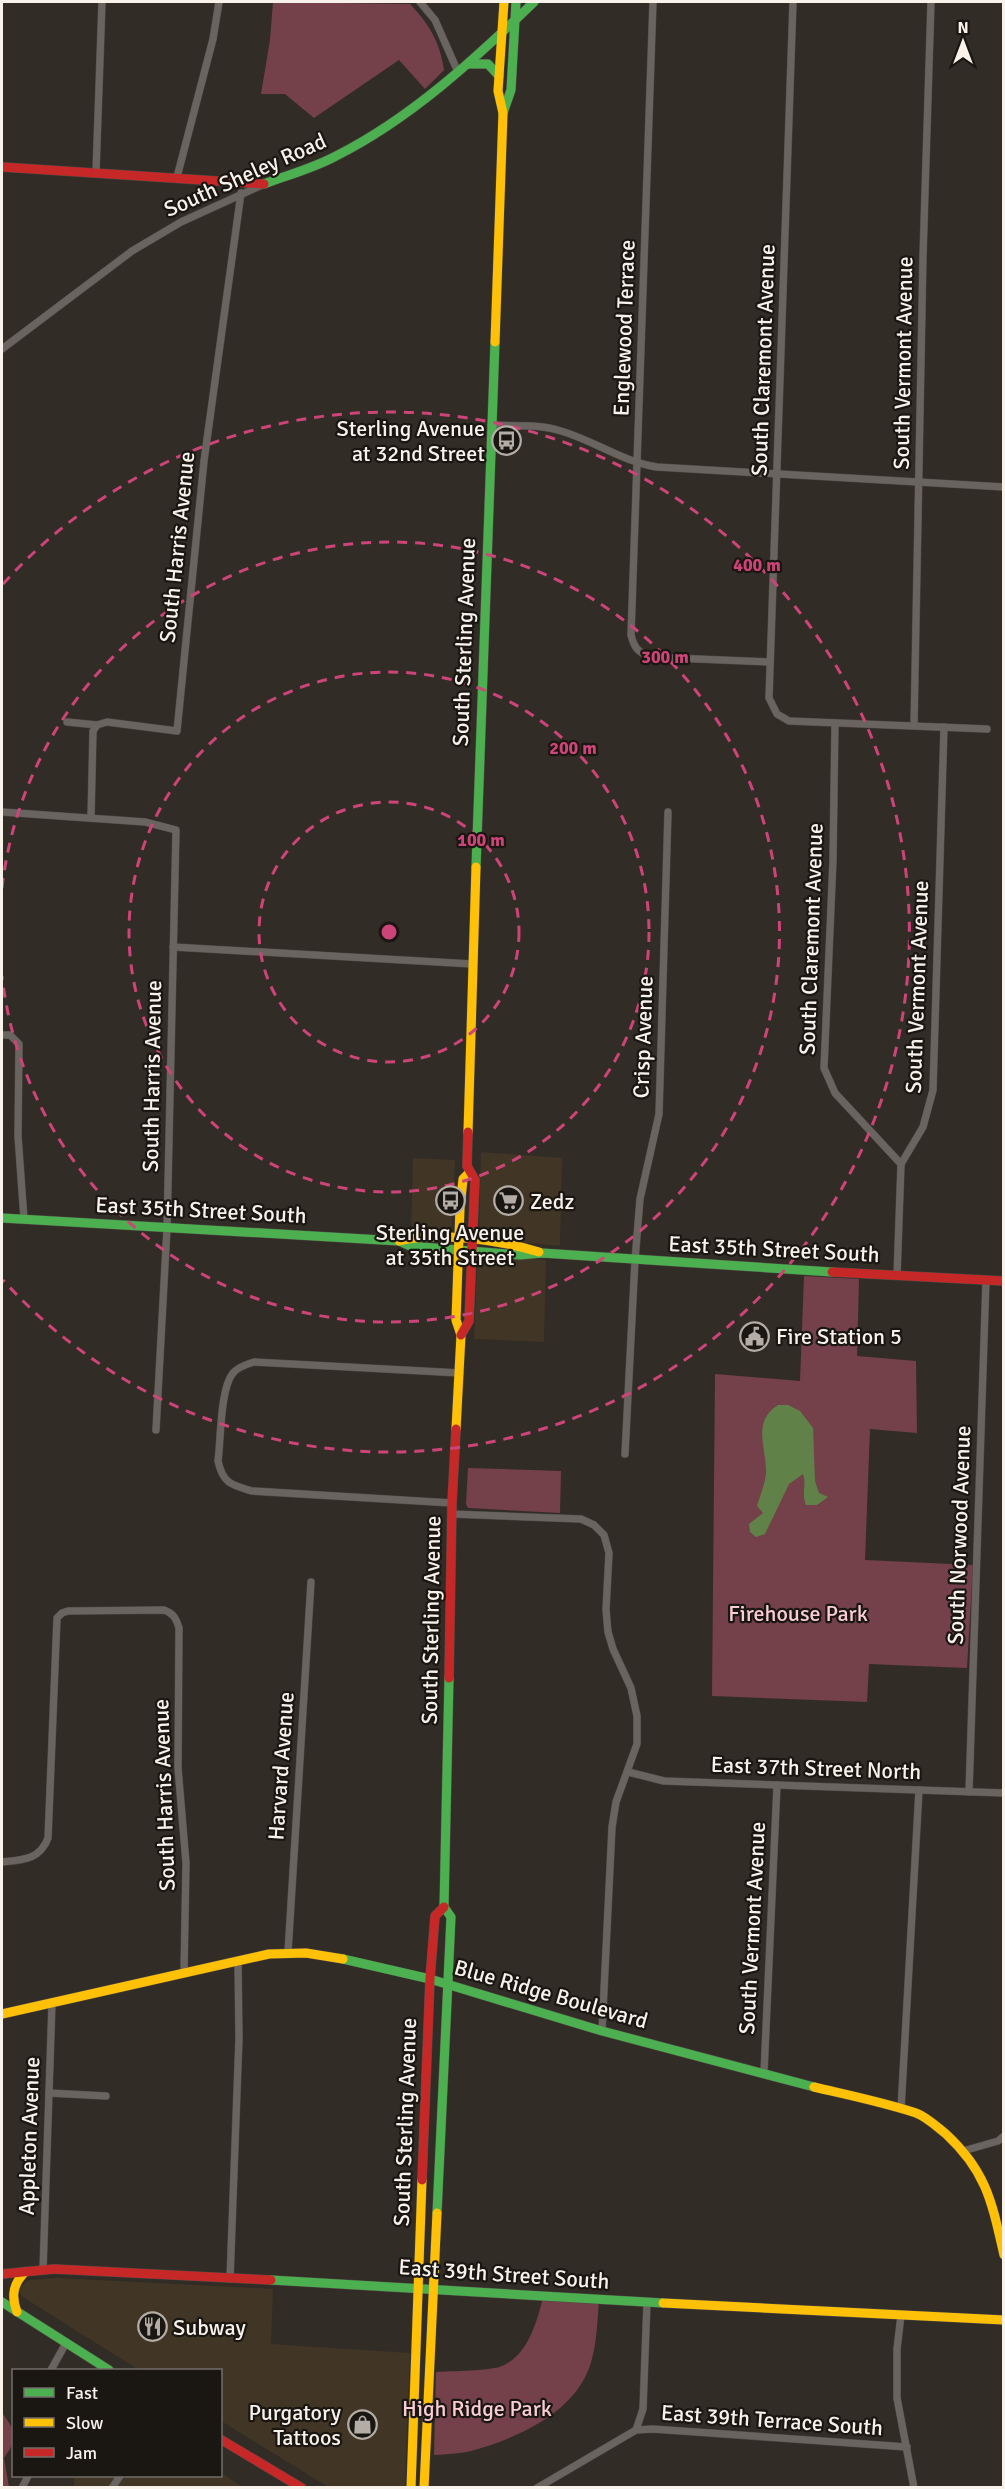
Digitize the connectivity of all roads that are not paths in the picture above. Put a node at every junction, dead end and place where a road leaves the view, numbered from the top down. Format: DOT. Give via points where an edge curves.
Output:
graph roads {
  1 [pos="102,2"];
  2 [pos="219,2"];
  3 [pos="420,2"];
  4 [pos="504,2"];
  5 [pos="516,2"];
  6 [pos="534,2"];
  7 [pos="653,2"];
  8 [pos="793,2"];
  9 [pos="931,2"];
  10 [pos="514,21"];
  11 [pos="501,35"];
  12 [pos="469,64"];
  13 [pos="458,72"];
  14 [pos="499,76"];
  15 [pos="503,113"];
  16 [pos="2,167"];
  17 [pos="96,172"];
  18 [pos="177,177"];
  19 [pos="264,184"];
  20 [pos="241,194"];
  21 [pos="2,349"];
  22 [pos="491,425"];
  23 [pos="638,464"];
  24 [pos="777,474"];
  25 [pos="918,482"];
  26 [pos="1004,488"];
  27 [pos="770,662"];
  28 [pos="67,722"];
  29 [pos="835,723"];
  30 [pos="97,725"];
  31 [pos="914,726"];
  32 [pos="944,727"];
  33 [pos="987,729"];
  34 [pos="2,812"];
  35 [pos="668,812"];
  36 [pos="91,818"];
  37 [pos="173,947"];
  38 [pos="472,964"];
  39 [pos="2,1035"];
  40 [pos="901,1164"];
  41 [pos="469,1173"];
  42 [pos="2,1218"];
  43 [pos="24,1219"];
  44 [pos="167,1228"];
  45 [pos="459,1245"];
  46 [pos="472,1246"];
  47 [pos="635,1260"];
  48 [pos="897,1276"];
  49 [pos="986,1280"];
  50 [pos="1004,1281"];
  51 [pos="461,1335"];
  52 [pos="460,1373"];
  53 [pos="156,1430"];
  54 [pos="625,1454"];
  55 [pos="452,1503"];
  56 [pos="452,1514"];
  57 [pos="311,1582"];
  58 [pos="628,1772"];
  59 [pos="777,1785"];
  60 [pos="919,1790"];
  61 [pos="969,1792"];
  62 [pos="1004,1793"];
  63 [pos="2,1862"];
  64 [pos="444,1906"];
  65 [pos="288,1952"];
  66 [pos="238,1961"];
  67 [pos="184,1973"];
  68 [pos="430,1979"];
  69 [pos="447,1983"];
  70 [pos="52,2003"];
  71 [pos="2,2014"];
  72 [pos="602,2031"];
  73 [pos="764,2073"];
  74 [pos="49,2093"];
  75 [pos="106,2096"];
  76 [pos="901,2109"];
  77 [pos="1004,2136"];
  78 [pos="963,2151"];
  79 [pos="1004,2255"];
  80 [pos="43,2270"];
  81 [pos="25,2272"];
  82 [pos="2,2274"];
  83 [pos="230,2279"];
  84 [pos="418,2287"];
  85 [pos="432,2288"];
  86 [pos="2,2302"];
  87 [pos="647,2302"];
  88 [pos="17,2312"];
  89 [pos="901,2315"];
  90 [pos="1004,2320"];
  91 [pos="66,2343"];
  92 [pos="52,2369"];
  93 [pos="107,2369"];
  94 [pos="636,2430"];
  95 [pos="222,2440"];
  96 [pos="907,2447"];
  97 [pos="302,2487"];
  98 [pos="411,2487"];
  99 [pos="424,2487"];
  100 [pos="537,2487"];
  101 [pos="914,2487"];
  1 -- 17 [label="street"];
  2 -- 18 [label="street"];
  3 -- 13 [label="street" via="435,20"];
  4 -- 11 [label="main road, South Sterling Avenue"];
  5 -- 10 [label="main road, South Sterling Avenue"];
  6 -- 10 [label="main road, South Sheley Road"];
  7 -- 23 [label="street, Englewood Terrace"];
  8 -- 24 [label="street, South Claremont Avenue"];
  9 -- 25 [label="street, South Vermont Avenue"];
  10 -- 11 [label="main road, South Sheley Road"];
  10 -- 15 [label="main road, South Sterling Avenue" via="511,90"];
  11 -- 12 [label="main road, South Sheley Road"];
  11 -- 14 [label="main road, South Sterling Avenue"];
  12 -- 13 [label="main road, South Sheley Road"];
  12 -- 14 [label="main road" via="488,64"];
  13 -- 19 [label="main road, South Sheley Road" via="360,145"];
  14 -- 15 [label="main road, South Sterling Avenue"];
  15 -- 22 [label="main road, South Sterling Avenue"];
  16 -- 17 [label="main road"];
  17 -- 18 [label="main road"];
  18 -- 19 [label="main road"];
  19 -- 20 [label="street, South Sheley Road"];
  20 -- 21 [label="street, South Sheley Road" via="132,251"];
  20 -- 30 [label="street, South Harris Avenue" via="204,461 177,731 107,722"];
  22 -- 23 [label="street" via="558,430"];
  22 -- 38 [label="main road, South Sterling Avenue"];
  23 -- 24 [label="street"];
  23 -- 27 [label="street, Englewood Terrace" via="631,635 634,646 649,657"];
  24 -- 25 [label="street"];
  24 -- 27 [label="street, South Claremont Avenue"];
  25 -- 26 [label="street"];
  25 -- 31 [label="street, South Vermont Avenue"];
  27 -- 29 [label="street, South Claremont Avenue" via="769,698 780,716 789,721"];
  28 -- 30 [label="street"];
  29 -- 31 [label="street"];
  29 -- 40 [label="street, South Claremont Avenue" via="824,1068 835,1093"];
  30 -- 36 [label="street" via="93,731"];
  31 -- 32 [label="street"];
  32 -- 33 [label="street"];
  32 -- 40 [label="street, South Vermont Avenue" via="933,1090 923,1127"];
  34 -- 36 [label="street"];
  35 -- 47 [label="street, Crisp Avenue" via="659,1114 640,1199"];
  36 -- 37 [label="street, South Harris Avenue" via="145,822 176,830"];
  37 -- 38 [label="street"];
  37 -- 44 [label="street, South Harris Avenue"];
  38 -- 41 [label="main road, South Sterling Avenue"];
  39 -- 43 [label="street" via="10,1035 19,1044 18,1136"];
  40 -- 48 [label="street, South Vermont Avenue"];
  41 -- 45 [label="main road, South Sterling Avenue" via="463,1179"];
  41 -- 46 [label="main road, South Sterling Avenue" via="475,1180"];
  42 -- 43 [label="main road, East 35th Street South"];
  43 -- 44 [label="main road, East 35th Street South"];
  44 -- 45 [label="main road, East 35th Street South" via="399,1241 410,1246"];
  44 -- 53 [label="street, South Harris Avenue"];
  45 -- 46 [label="main road, East 35th Street South"];
  45 -- 51 [label="main road, South Sterling Avenue" via="456,1320"];
  46 -- 47 [label="main road, East 35th Street South" via="520,1255"];
  46 -- 51 [label="main road, South Sterling Avenue" via="469,1321"];
  47 -- 48 [label="main road, East 35th Street South"];
  47 -- 54 [label="street"];
  48 -- 49 [label="main road, East 35th Street South"];
  49 -- 50 [label="main road, East 35th Street South"];
  49 -- 61 [label="street, South Norwood Avenue"];
  51 -- 52 [label="main road, South Sterling Avenue"];
  52 -- 55 [label="main road, South Sterling Avenue"];
  52 -- 55 [label="street" via="246,1364 235,1371 227,1385 219,1461 221,1472 232,1485 252,1491"];
  55 -- 56 [label="main road, South Sterling Avenue"];
  56 -- 58 [label="street" via="580,1519 604,1535 609,1553 608,1632 638,1716 637,1744"];
  56 -- 64 [label="main road, South Sterling Avenue"];
  57 -- 65 [label="street, Harvard Avenue"];
  58 -- 59 [label="street, East 37th Street North" via="664,1781"];
  58 -- 72 [label="street" via="616,1802 612,1827"];
  59 -- 60 [label="street, East 37th Street North"];
  59 -- 73 [label="street, South Vermont Avenue"];
  60 -- 61 [label="street, East 37th Street North"];
  60 -- 76 [label="street"];
  61 -- 62 [label="street, East 37th Street North"];
  63 -- 67 [label="street, South Harris Avenue" via="27,1860 41,1852 48,1838 59,1616 69,1611 164,1610 174,1617 179,1628 178,1768 186,1863"];
  64 -- 68 [label="main road, South Sterling Avenue" via="435,1916"];
  64 -- 69 [label="main road, South Sterling Avenue" via="451,1917"];
  65 -- 66 [label="main road, Blue Ridge Boulevard"];
  65 -- 68 [label="main road, Blue Ridge Boulevard" via="327,1956"];
  66 -- 67 [label="main road, Blue Ridge Boulevard"];
  66 -- 83 [label="street"];
  67 -- 70 [label="main road, Blue Ridge Boulevard"];
  68 -- 69 [label="main road, Blue Ridge Boulevard"];
  68 -- 84 [label="main road, South Sterling Avenue"];
  69 -- 72 [label="main road, Blue Ridge Boulevard"];
  69 -- 85 [label="main road, South Sterling Avenue"];
  70 -- 71 [label="main road, Blue Ridge Boulevard"];
  70 -- 74 [label="street, Appleton Avenue"];
  72 -- 73 [label="main road, Blue Ridge Boulevard"];
  73 -- 76 [label="main road, Blue Ridge Boulevard"];
  74 -- 75 [label="street"];
  74 -- 80 [label="street, Appleton Avenue"];
  76 -- 78 [label="main road, Blue Ridge Boulevard" via="926,2119"];
  77 -- 78 [label="street"];
  78 -- 79 [label="main road, Blue Ridge Boulevard" via="982,2178 993,2205"];
  80 -- 81 [label="main road, East 39th Street South"];
  80 -- 83 [label="main road, East 39th Street South"];
  81 -- 82 [label="main road, East 39th Street South"];
  81 -- 88 [label="main road" via="14,2285"];
  83 -- 84 [label="main road, East 39th Street South"];
  84 -- 85 [label="main road, East 39th Street South"];
  84 -- 98 [label="main road, South Sterling Avenue"];
  85 -- 87 [label="main road, East 39th Street South"];
  85 -- 99 [label="main road, South Sterling Avenue"];
  86 -- 88 [label="main road"];
  87 -- 89 [label="main road, East 39th Street South"];
  87 -- 94 [label="street" via="643,2409"];
  88 -- 91 [label="main road"];
  89 -- 90 [label="main road, East 39th Street South"];
  89 -- 96 [label="street" via="897,2384"];
  91 -- 92 [label="street"];
  91 -- 93 [label="main road"];
  94 -- 96 [label="street, East 39th Terrace South"];
  94 -- 100 [label="street"];
  95 -- 97 [label="main road"];
  96 -- 101 [label="street"];
}
